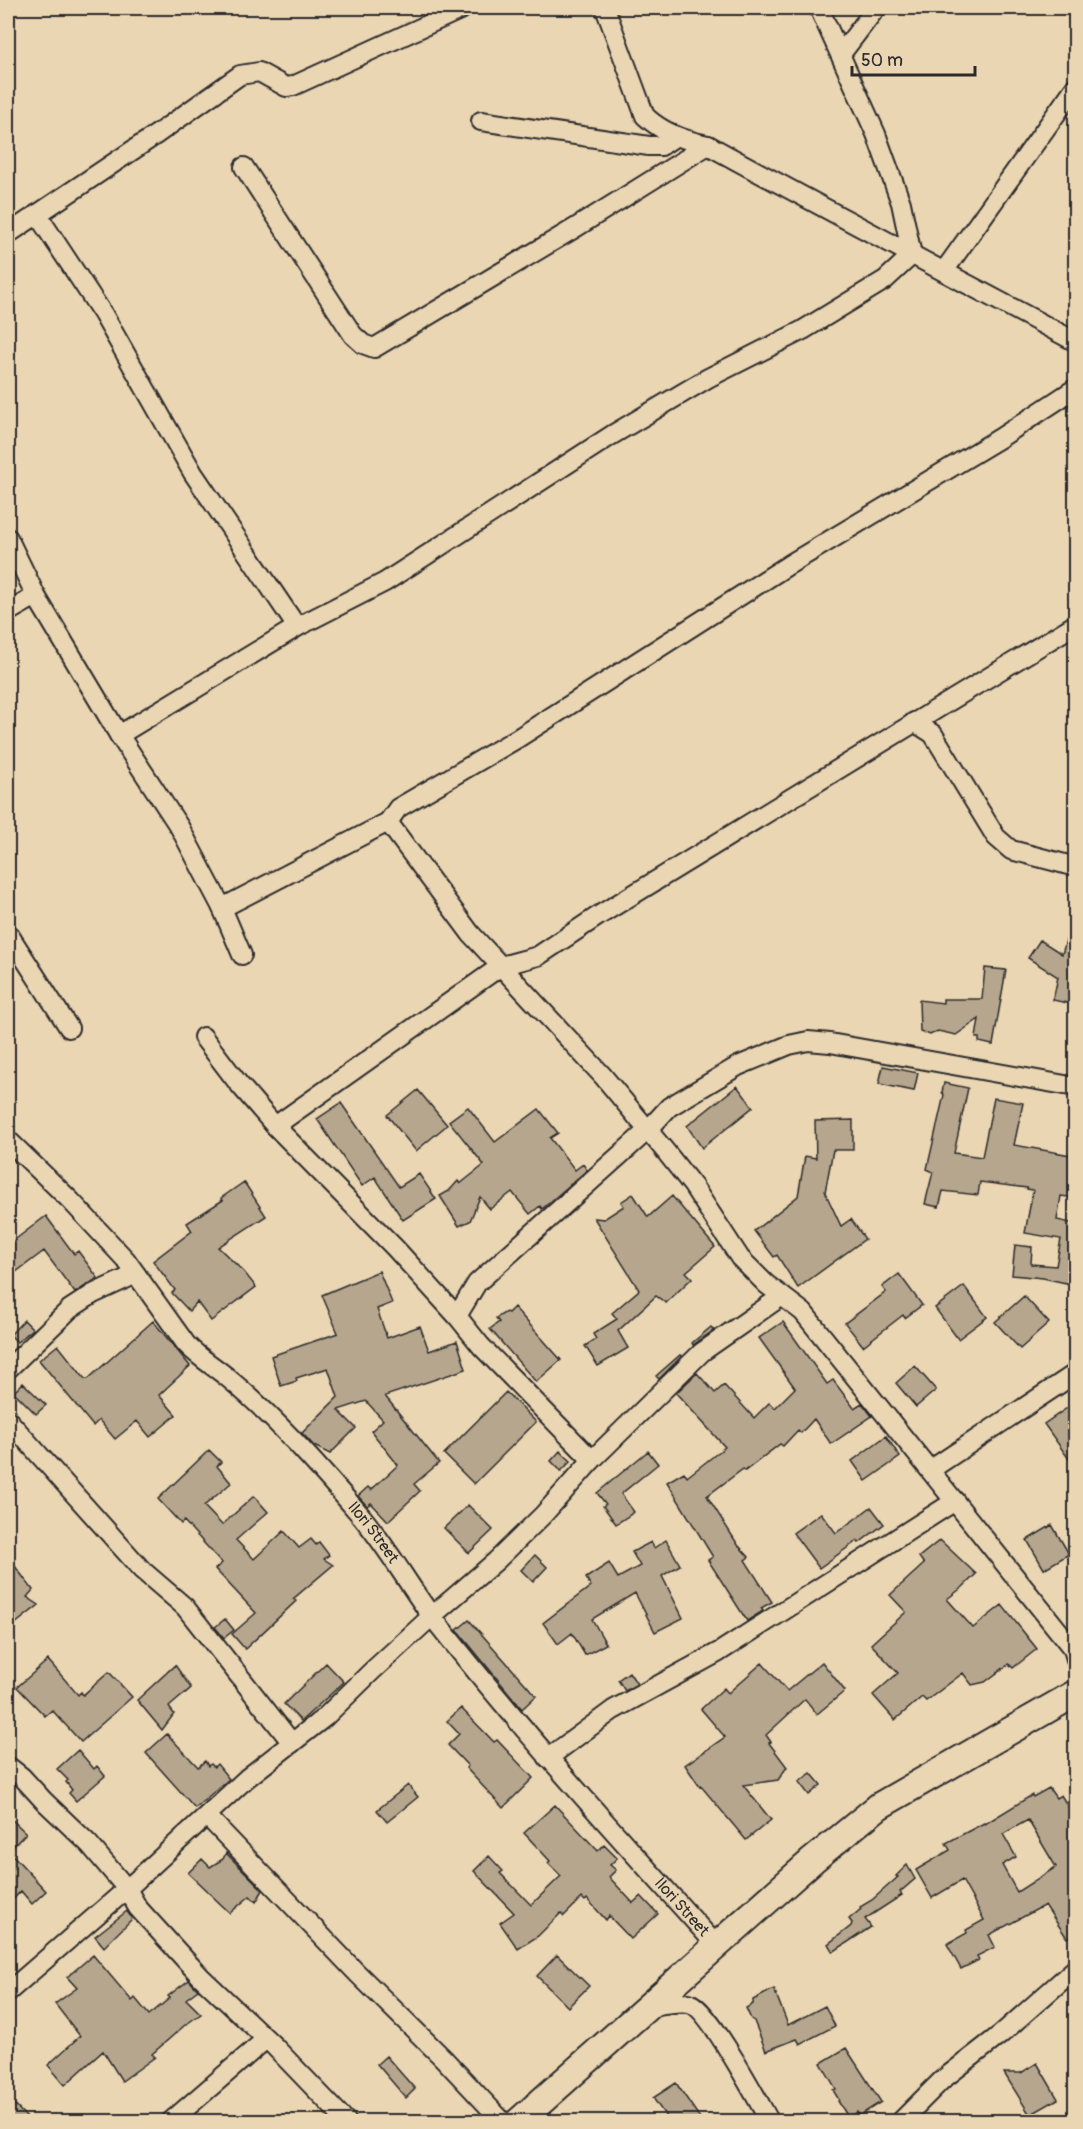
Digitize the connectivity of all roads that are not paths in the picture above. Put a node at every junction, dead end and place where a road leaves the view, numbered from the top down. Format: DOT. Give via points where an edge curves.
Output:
graph roads {
  1 [pos="464,8"];
  2 [pos="605,8"];
  3 [pos="819,8"];
  4 [pos="876,8"];
  5 [pos="841,54"];
  6 [pos="1076,86"];
  7 [pos="481,121"];
  8 [pos="676,136"];
  9 [pos="708,145"];
  10 [pos="244,167"];
  11 [pos="37,214"];
  12 [pos="8,234"];
  13 [pos="912,255"];
  14 [pos="944,271"];
  15 [pos="1076,342"];
  16 [pos="1076,388"];
  17 [pos="8,538"];
  18 [pos="36,596"];
  19 [pos="8,612"];
  20 [pos="1076,624"];
  21 [pos="297,627"];
  22 [pos="939,707"];
  23 [pos="914,722"];
  24 [pos="119,735"];
  25 [pos="933,735"];
  26 [pos="388,822"];
  27 [pos="1076,867"];
  28 [pos="222,908"];
  29 [pos="8,933"];
  30 [pos="242,955"];
  31 [pos="501,966"];
  32 [pos="69,1028"];
  33 [pos="203,1037"];
  34 [pos="1076,1087"];
  35 [pos="274,1126"];
  36 [pos="648,1130"];
  37 [pos="8,1140"];
  38 [pos="136,1274"];
  39 [pos="782,1296"];
  40 [pos="457,1316"];
  41 [pos="8,1368"];
  42 [pos="1076,1373"];
  43 [pos="8,1420"];
  44 [pos="592,1460"];
  45 [pos="930,1470"];
  46 [pos="955,1501"];
  47 [pos="432,1616"];
  48 [pos="1076,1659"];
  49 [pos="1076,1693"];
  50 [pos="292,1743"];
  51 [pos="548,1758"];
  52 [pos="8,1766"];
  53 [pos="207,1816"];
  54 [pos="127,1889"];
  55 [pos="717,1946"];
  56 [pos="1076,1968"];
  57 [pos="8,1992"];
  58 [pos="645,2007"];
  59 [pos="266,2039"];
  60 [pos="170,2121"];
  61 [pos="347,2121"];
  62 [pos="503,2121"];
  63 [pos="518,2121"];
  64 [pos="770,2121"];
  65 [pos="900,2121"];
  1 -- 11 [label="street" via="293,86 286,87 259,72 240,75"];
  2 -- 8 [label="street" via="645,116"];
  3 -- 5 [label="street"];
  4 -- 5 [label="street"];
  5 -- 13 [label="street" via="901,203"];
  6 -- 14 [label="street"];
  7 -- 8 [label="street" via="649,146 661,146"];
  8 -- 9 [label="street"];
  9 -- 10 [label="street" via="374,348 353,335"];
  9 -- 13 [label="street"];
  11 -- 12 [label="street"];
  11 -- 21 [label="street" via="103,314 194,473"];
  13 -- 14 [label="street"];
  13 -- 21 [label="street" via="885,280 804,330 708,378 612,435 385,582"];
  14 -- 15 [label="street"];
  16 -- 26 [label="street" via="518,738 398,808"];
  17 -- 18 [label="street"];
  18 -- 19 [label="street"];
  18 -- 24 [label="street"];
  20 -- 22 [label="street"];
  21 -- 24 [label="street"];
  22 -- 23 [label="street"];
  22 -- 25 [label="street"];
  23 -- 25 [label="street"];
  23 -- 31 [label="street" via="538,956"];
  24 -- 28 [label="street" via="180,828"];
  25 -- 27 [label="street" via="996,837 1011,850"];
  26 -- 28 [label="street"];
  26 -- 31 [label="street" via="471,934"];
  28 -- 30 [label="street"];
  29 -- 32 [label="street"];
  31 -- 35 [label="street"];
  31 -- 36 [label="street"];
  33 -- 35 [label="street"];
  34 -- 36 [label="street" via="808,1041 738,1066 669,1107"];
  35 -- 40 [label="street"];
  36 -- 39 [label="street" via="693,1186 740,1258"];
  36 -- 40 [label="street" via="477,1283"];
  37 -- 38 [label="street, Ilori Street" via="71,1201"];
  38 -- 41 [label="street" via="70,1309"];
  38 -- 47 [label="street, Ilori Street" via="196,1355 228,1377 358,1512"];
  39 -- 44 [label="street" via="702,1352"];
  39 -- 45 [label="street" via="803,1312"];
  40 -- 44 [label="street" via="481,1346"];
  42 -- 45 [label="street"];
  43 -- 50 [label="street" via="142,1570 185,1607"];
  44 -- 47 [label="street" via="496,1561"];
  45 -- 46 [label="street"];
  46 -- 48 [label="street" via="1073,1649"];
  46 -- 51 [label="street" via="719,1652 613,1710"];
  47 -- 50 [label="street" via="348,1697"];
  47 -- 51 [label="street, Ilori Street"];
  49 -- 55 [label="main road" via="879,1806"];
  50 -- 53 [label="street"];
  51 -- 55 [label="street, Ilori Street"];
  52 -- 54 [label="street" via="82,1837"];
  53 -- 54 [label="street"];
  53 -- 62 [label="street"];
  54 -- 57 [label="street"];
  54 -- 59 [label="street" via="138,1908 201,1977"];
  55 -- 58 [label="main road"];
  56 -- 65 [label="street" via="942,2080"];
  58 -- 63 [label="main road"];
  58 -- 64 [label="street" via="690,2003 699,2009 721,2038"];
  59 -- 60 [label="street"];
  59 -- 61 [label="street"];
}
